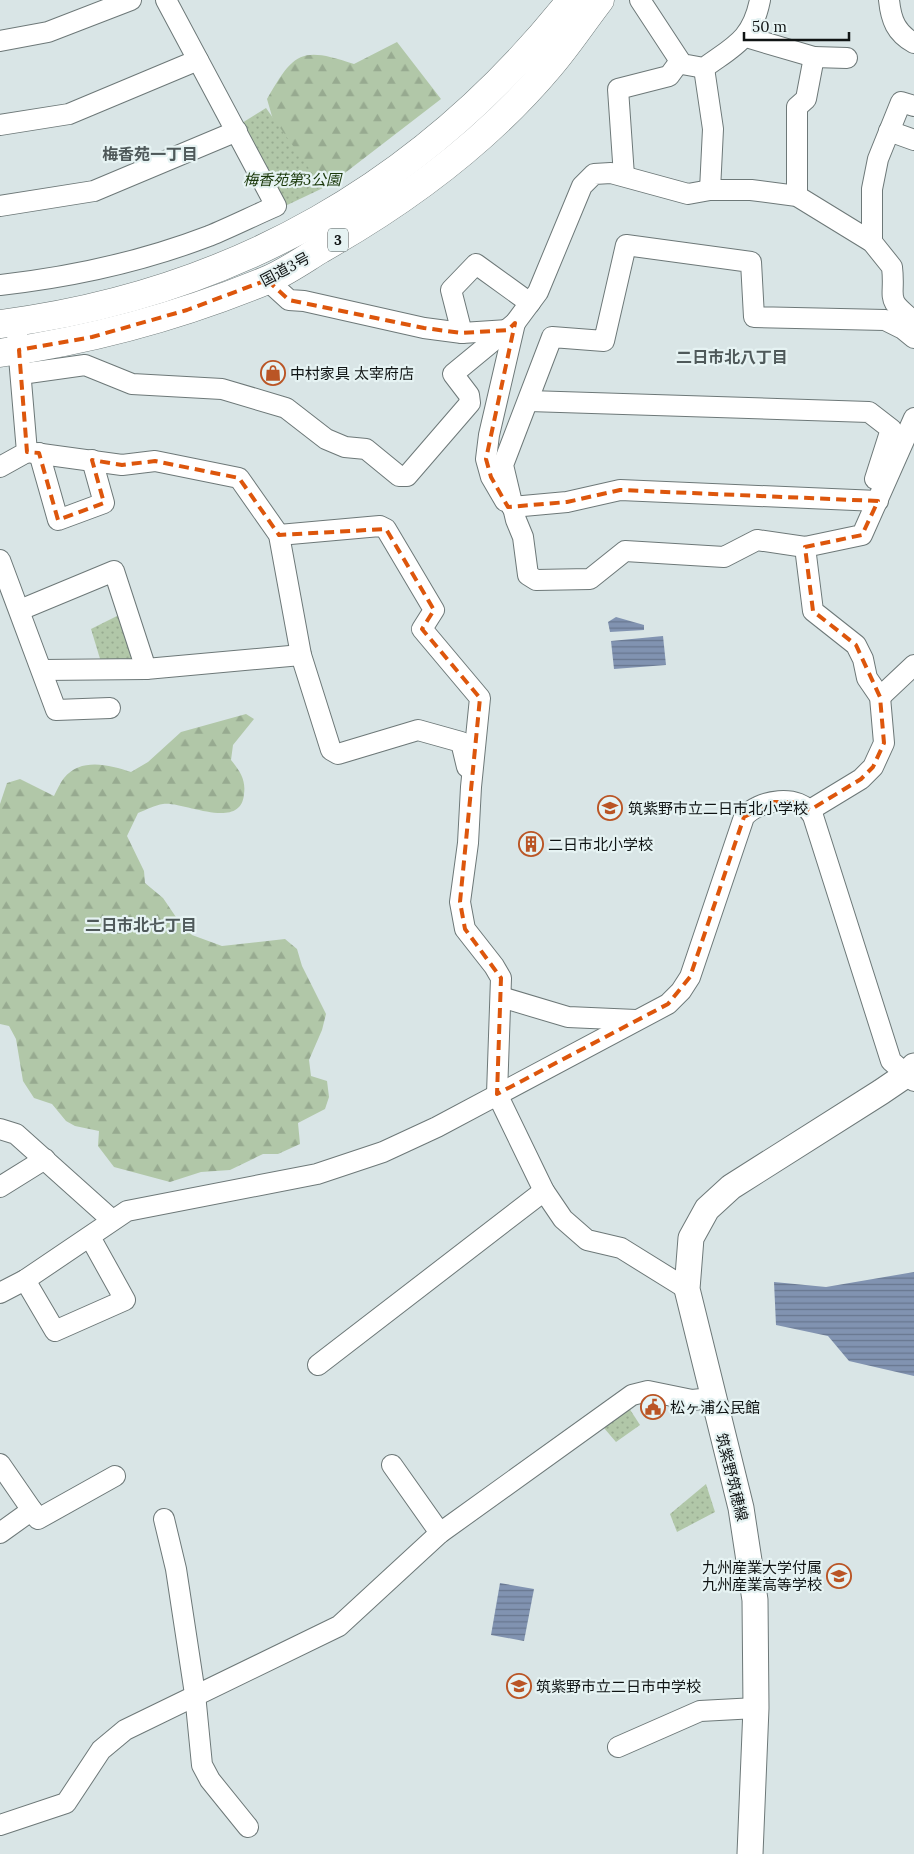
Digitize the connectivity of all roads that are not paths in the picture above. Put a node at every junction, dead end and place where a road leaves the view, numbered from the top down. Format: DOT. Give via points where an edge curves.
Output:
graph roads {
  1 [pos="131,0"];
  2 [pos="166,0"];
  3 [pos="571,0"];
  4 [pos="600,0"];
  5 [pos="640,0"];
  6 [pos="760,0"];
  7 [pos="889,0"];
  8 [pos="746,37"];
  9 [pos="0,41"];
  10 [pos="914,43"];
  11 [pos="814,57"];
  12 [pos="847,58"];
  13 [pos="198,60"];
  14 [pos="680,61"];
  15 [pos="704,68"];
  16 [pos="914,106"];
  17 [pos="0,125"];
  18 [pos="237,131"];
  19 [pos="889,131"];
  20 [pos="914,140"];
  21 [pos="624,176"];
  22 [pos="710,190"];
  23 [pos="797,196"];
  24 [pos="0,206"];
  25 [pos="872,242"];
  26 [pos="267,280"];
  27 [pos="0,285"];
  28 [pos="530,303"];
  29 [pos="914,321"];
  30 [pos="8,323"];
  31 [pos="512,326"];
  32 [pos="462,333"];
  33 [pos="914,338"];
  34 [pos="13,359"];
  35 [pos="529,401"];
  36 [pos="914,418"];
  37 [pos="33,452"];
  38 [pos="92,460"];
  39 [pos="0,467"];
  40 [pos="873,501"];
  41 [pos="514,513"];
  42 [pos="279,535"];
  43 [pos="805,547"];
  44 [pos="0,560"];
  45 [pos="13,608"];
  46 [pos="301,655"];
  47 [pos="914,665"];
  48 [pos="146,669"];
  49 [pos="43,670"];
  50 [pos="880,697"];
  51 [pos="110,708"];
  52 [pos="471,787"];
  53 [pos="810,810"];
  54 [pos="501,997"];
  55 [pos="638,1020"];
  56 [pos="911,1074"];
  57 [pos="497,1094"];
  58 [pos="0,1129"];
  59 [pos="45,1159"];
  60 [pos="0,1187"];
  61 [pos="544,1191"];
  62 [pos="112,1220"];
  63 [pos="90,1237"];
  64 [pos="25,1280"];
  65 [pos="687,1289"];
  66 [pos="0,1293"];
  67 [pos="318,1365"];
  68 [pos="712,1398"];
  69 [pos="0,1464"];
  70 [pos="392,1465"];
  71 [pos="116,1476"];
  72 [pos="32,1510"];
  73 [pos="164,1519"];
  74 [pos="0,1533"];
  75 [pos="440,1533"];
  76 [pos="195,1694"];
  77 [pos="756,1708"];
  78 [pos="618,1747"];
  79 [pos="0,1825"];
  80 [pos="248,1827"];
  81 [pos="750,1854"];
  1 -- 9 [label="street" via="48,32"];
  2 -- 13 [label="street"];
  3 -- 30 [label="highway, 国道3号 / 3" via="537,43 465,114 407,163 343,206 256,253 177,285 86,310"];
  4 -- 26 [label="highway, 国道3号 / 3" via="549,67 474,143 370,222"];
  5 -- 14 [label="street"];
  6 -- 8 [label="street" via="756,19"];
  7 -- 10 [label="street" via="897,30"];
  8 -- 11 [label="street"];
  8 -- 15 [label="street"];
  11 -- 12 [label="street"];
  11 -- 23 [label="street" via="806,98 797,107"];
  13 -- 17 [label="street" via="69,114"];
  13 -- 18 [label="street"];
  14 -- 15 [label="street"];
  14 -- 21 [label="street" via="669,76 618,89"];
  15 -- 22 [label="street" via="713,129"];
  16 -- 19 [label="street" via="901,102"];
  18 -- 24 [label="street" via="94,191"];
  18 -- 27 [label="street" via="276,206 209,236 129,262 51,280"];
  19 -- 20 [label="street"];
  19 -- 25 [label="street" via="878,159 872,189"];
  21 -- 22 [label="street" via="688,194"];
  21 -- 28 [label="street" via="598,173 589,177 582,186 538,292"];
  22 -- 23 [label="street" via="751,190"];
  23 -- 25 [label="street"];
  25 -- 29 [label="street" via="892,266 891,297 894,304"];
  26 -- 32 [label="street" via="289,300"];
  26 -- 34 [label="highway, 国道3号 / 3" via="188,310"];
  28 -- 31 [label="street"];
  28 -- 32 [label="street" via="476,264 451,290"];
  30 -- 34 [label="street"];
  31 -- 32 [label="street"];
  31 -- 34 [label="street" via="453,374 469,395 470,403 407,476 399,476 366,449 345,447 326,439 286,408 222,389 132,384 85,365"];
  31 -- 41 [label="street" via="486,459 491,477"];
  33 -- 35 [label="street" via="885,320 754,317 752,262 626,245 604,341 552,337"];
  34 -- 37 [label="street"];
  35 -- 40 [label="street" via="869,412 891,429"];
  35 -- 41 [label="street" via="503,465"];
  36 -- 40 [label="street"];
  37 -- 38 [label="street"];
  37 -- 38 [label="street" via="58,520 104,503"];
  37 -- 39 [label="street"];
  38 -- 42 [label="street" via="122,465 155,460 235,476 242,481"];
  40 -- 41 [label="street" via="620,490"];
  40 -- 43 [label="street" via="862,535"];
  41 -- 43 [label="street" via="523,537 528,575 536,580 590,579 625,551 724,557 757,540"];
  42 -- 46 [label="street"];
  42 -- 52 [label="street" via="380,526 386,529 434,610 422,629 480,698"];
  43 -- 50 [label="street" via="813,611 852,640"];
  44 -- 45 [label="street"];
  45 -- 48 [label="street" via="114,571"];
  45 -- 49 [label="street"];
  46 -- 48 [label="street"];
  46 -- 52 [label="street" via="330,750 338,754 423,730 461,742"];
  47 -- 50 [label="street"];
  48 -- 49 [label="street"];
  49 -- 51 [label="street" via="56,710"];
  50 -- 53 [label="street" via="884,742 873,768"];
  52 -- 54 [label="street" via="468,843 460,887 461,917 465,929 498,972"];
  53 -- 55 [label="street" via="792,802 772,802 749,811 744,817 690,977 668,1004"];
  53 -- 56 [label="street" via="891,1061"];
  54 -- 55 [label="street" via="568,1017"];
  54 -- 57 [label="street"];
  55 -- 57 [label="street"];
  56 -- 65 [label="main road, 筑紫野筑穂線" via="730,1187 707,1209 691,1238"];
  57 -- 61 [label="street"];
  57 -- 62 [label="street" via="383,1152 317,1174 132,1209"];
  58 -- 59 [label="street" via="16,1134"];
  59 -- 60 [label="street"];
  59 -- 62 [label="street"];
  61 -- 65 [label="street" via="563,1219 587,1240 621,1248"];
  61 -- 67 [label="street"];
  62 -- 63 [label="street"];
  63 -- 64 [label="street"];
  63 -- 64 [label="street" via="125,1300 55,1331"];
  64 -- 66 [label="street"];
  65 -- 68 [label="main road, 筑紫野筑穂線"];
  68 -- 75 [label="street" via="692,1400 648,1391 632,1395"];
  68 -- 77 [label="main road, 筑紫野筑穂線" via="746,1535 755,1600"];
  69 -- 72 [label="street"];
  70 -- 75 [label="street"];
  71 -- 72 [label="street" via="38,1519"];
  72 -- 74 [label="street"];
  73 -- 76 [label="street" via="176,1569"];
  75 -- 76 [label="street" via="339,1626"];
  76 -- 79 [label="street" via="116,1735 101,1750 66,1803"];
  76 -- 80 [label="street" via="202,1766"];
  77 -- 78 [label="street" via="700,1711"];
  77 -- 81 [label="main road, 筑紫野筑穂線"];
}
